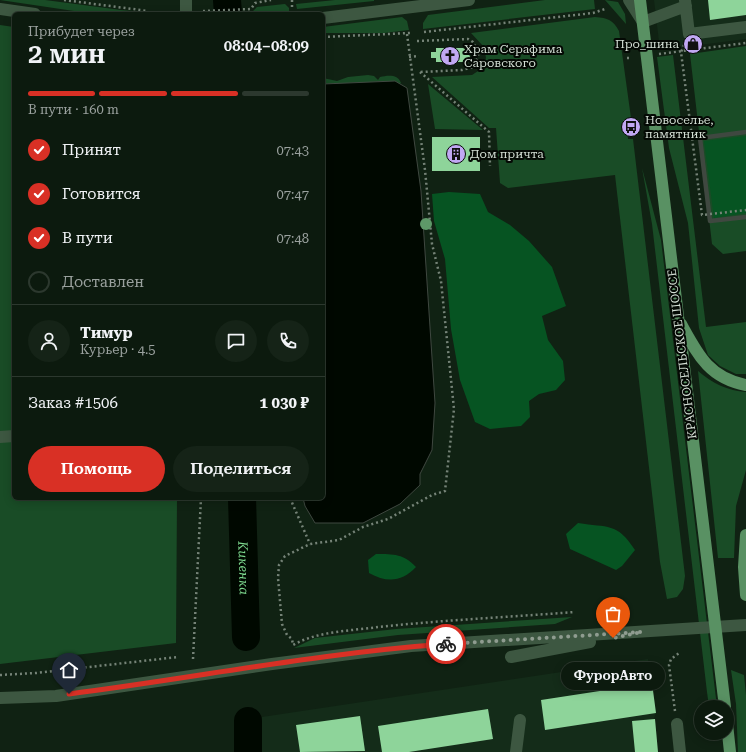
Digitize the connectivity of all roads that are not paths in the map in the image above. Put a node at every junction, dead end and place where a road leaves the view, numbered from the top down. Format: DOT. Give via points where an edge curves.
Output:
graph roads {
  1 [pos="186,0"];
  2 [pos="469,0"];
  3 [pos="629,0"];
  4 [pos="640,0"];
  5 [pos="685,3"];
  6 [pos="0,9"];
  7 [pos="21,12"];
  8 [pos="186,12"];
  9 [pos="325,18"];
  10 [pos="643,22"];
  11 [pos="746,27"];
  12 [pos="678,318"];
  13 [pos="746,385"];
  14 [pos="12,436"];
  15 [pos="0,437"];
  16 [pos="746,535"];
  17 [pos="746,595"];
  18 [pos="746,625"];
  19 [pos="715,627"];
  20 [pos="642,632"];
  21 [pos="511,657"];
  22 [pos="0,698"];
  23 [pos="724,700"];
  24 [pos="520,720"];
  25 [pos="676,720"];
  26 [pos="729,740"];
  27 [pos="516,752"];
  28 [pos="680,752"];
  29 [pos="730,752"];
  1 -- 8 [label="street"];
  2 -- 9 [label="street" via="414,10"];
  3 -- 10 [label="street"];
  4 -- 10 [label="main road, КРАСНОСЕЛЬСКОЕ ШОССЕ"];
  5 -- 10 [label="street"];
  5 -- 11 [label="street" via="689,34"];
  6 -- 7 [label="street"];
  10 -- 12 [label="main road, КРАСНОСЕЛЬСКОЕ ШОССЕ"];
  12 -- 13 [label="main road" via="700,356 714,372 730,382"];
  12 -- 19 [label="main road, КРАСНОСЕЛЬСКОЕ ШОССЕ"];
  14 -- 15 [label="street"];
  16 -- 17 [label="main road"];
  18 -- 19 [label="street"];
  19 -- 20 [label="street"];
  19 -- 23 [label="main road, КРАСНОСЕЛЬСКОЕ ШОССЕ"];
  20 -- 21 [label="street"];
  20 -- 22 [label="street" via="411,646 56,696"];
  24 -- 27 [label="street"];
  25 -- 28 [label="street"];
  26 -- 29 [label="main road"];
}
